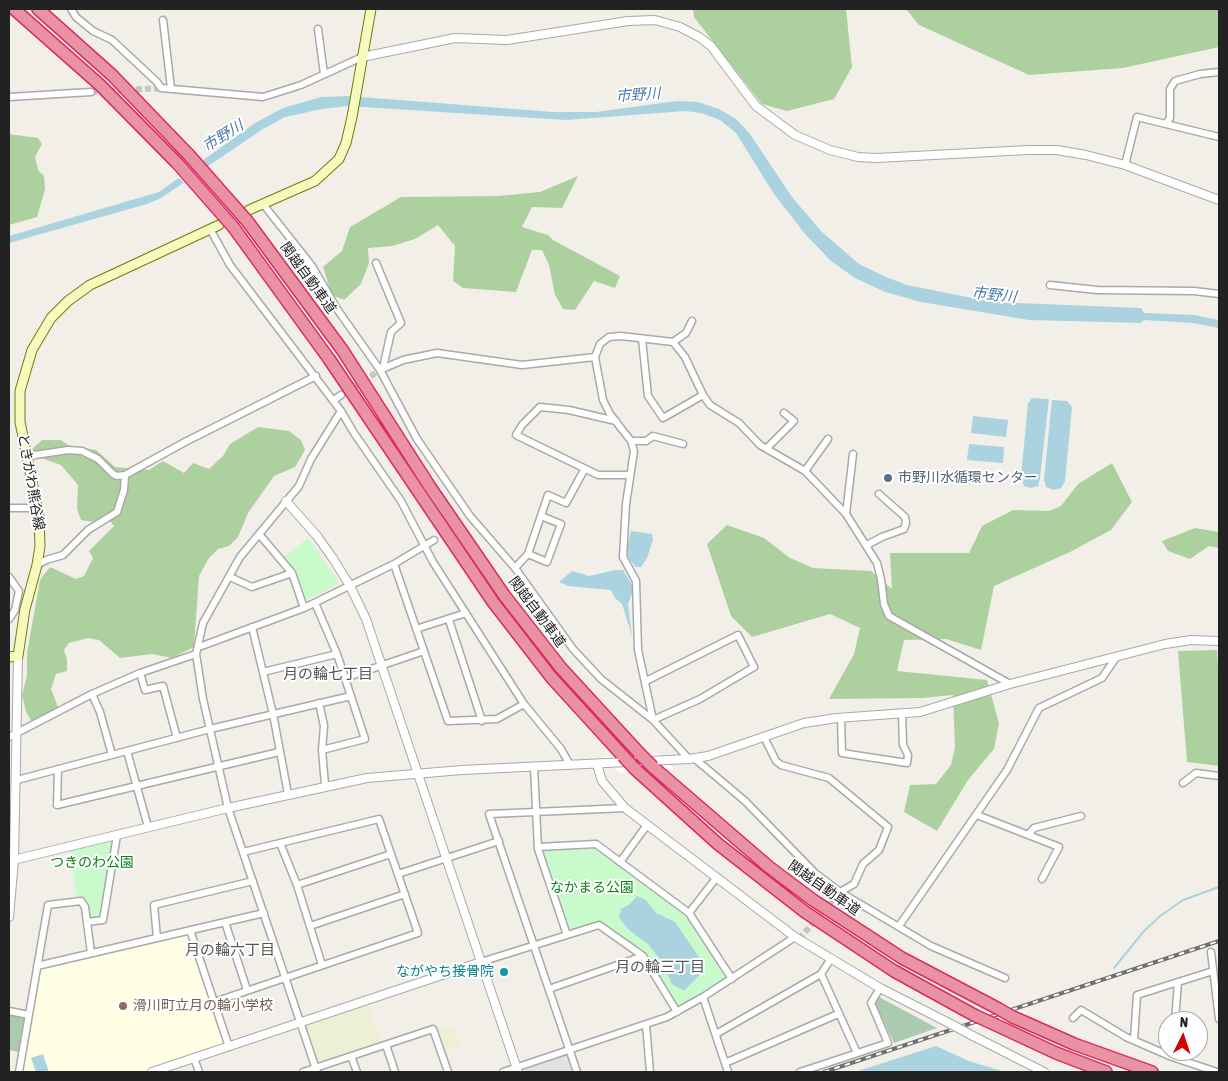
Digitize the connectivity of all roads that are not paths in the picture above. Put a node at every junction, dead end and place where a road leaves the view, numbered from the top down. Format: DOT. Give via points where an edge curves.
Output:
graph roads {
  1 [pos="14,9"];
  2 [pos="38,9"];
  3 [pos="71,9"];
  4 [pos="371,9"];
  5 [pos="163,20"];
  6 [pos="318,29"];
  7 [pos="362,57"];
  8 [pos="1219,72"];
  9 [pos="324,74"];
  10 [pos="171,88"];
  11 [pos="91,92"];
  12 [pos="9,97"];
  13 [pos="1166,124"];
  14 [pos="1219,137"];
  15 [pos="1125,165"];
  16 [pos="1219,200"];
  17 [pos="264,204"];
  18 [pos="249,210"];
  19 [pos="219,225"];
  20 [pos="210,229"];
  21 [pos="376,263"];
  22 [pos="1050,286"];
  23 [pos="1219,294"];
  24 [pos="692,321"];
  25 [pos="642,339"];
  26 [pos="673,342"];
  27 [pos="595,357"];
  28 [pos="381,369"];
  29 [pos="316,376"];
  30 [pos="341,395"];
  31 [pos="703,395"];
  32 [pos="334,400"];
  33 [pos="341,411"];
  34 [pos="784,413"];
  35 [pos="616,421"];
  36 [pos="828,439"];
  37 [pos="631,441"];
  38 [pos="684,444"];
  39 [pos="767,448"];
  40 [pos="852,454"];
  41 [pos="28,456"];
  42 [pos="584,470"];
  43 [pos="805,471"];
  44 [pos="125,475"];
  45 [pos="630,475"];
  46 [pos="879,494"];
  47 [pos="286,501"];
  48 [pos="9,508"];
  49 [pos="38,508"];
  50 [pos="846,514"];
  51 [pos="541,516"];
  52 [pos="258,534"];
  53 [pos="434,540"];
  54 [pos="867,545"];
  55 [pos="425,547"];
  56 [pos="528,554"];
  57 [pos="394,564"];
  58 [pos="37,565"];
  59 [pos="515,568"];
  60 [pos="292,573"];
  61 [pos="230,576"];
  62 [pos="9,577"];
  63 [pos="350,586"];
  64 [pos="315,603"];
  65 [pos="304,608"];
  66 [pos="466,613"];
  67 [pos="9,619"];
  68 [pos="449,620"];
  69 [pos="252,627"];
  70 [pos="416,629"];
  71 [pos="1219,641"];
  72 [pos="199,646"];
  73 [pos="424,652"];
  74 [pos="196,654"];
  75 [pos="337,654"];
  76 [pos="13,656"];
  77 [pos="1117,656"];
  78 [pos="382,665"];
  79 [pos="263,672"];
  80 [pos="140,673"];
  81 [pos="345,678"];
  82 [pos="646,681"];
  83 [pos="1010,684"];
  84 [pos="92,694"];
  85 [pos="352,696"];
  86 [pos="319,703"];
  87 [pos="524,704"];
  88 [pos="273,714"];
  89 [pos="902,714"];
  90 [pos="841,718"];
  91 [pos="653,720"];
  92 [pos="482,721"];
  93 [pos="210,729"];
  94 [pos="16,732"];
  95 [pos="9,737"];
  96 [pos="764,737"];
  97 [pos="177,738"];
  98 [pos="322,750"];
  99 [pos="128,751"];
  100 [pos="279,752"];
  101 [pos="112,755"];
  102 [pos="692,758"];
  103 [pos="597,764"];
  104 [pos="570,765"];
  105 [pos="219,766"];
  106 [pos="534,767"];
  107 [pos="58,769"];
  108 [pos="418,773"];
  109 [pos="1219,776"];
  110 [pos="17,780"];
  111 [pos="1183,783"];
  112 [pos="325,785"];
  113 [pos="137,787"];
  114 [pos="288,794"];
  115 [pos="228,808"];
  116 [pos="625,808"];
  117 [pos="536,812"];
  118 [pos="977,815"];
  119 [pos="1081,816"];
  120 [pos="647,825"];
  121 [pos="148,828"];
  122 [pos="117,835"];
  123 [pos="1028,835"];
  124 [pos="498,841"];
  125 [pos="280,843"];
  126 [pos="538,847"];
  127 [pos="243,852"];
  128 [pos="391,854"];
  129 [pos="446,858"];
  130 [pos="12,861"];
  131 [pos="620,862"];
  132 [pos="398,874"];
  133 [pos="717,877"];
  134 [pos="1042,879"];
  135 [pos="253,880"];
  136 [pos="296,885"];
  137 [pos="840,892"];
  138 [pos="405,894"];
  139 [pos="264,913"];
  140 [pos="689,913"];
  141 [pos="9,917"];
  142 [pos="87,922"];
  143 [pos="225,922"];
  144 [pos="310,926"];
  145 [pos="899,926"];
  146 [pos="190,930"];
  147 [pos="567,935"];
  148 [pos="795,937"];
  149 [pos="157,938"];
  150 [pos="534,945"];
  151 [pos="1211,952"];
  152 [pos="91,953"];
  153 [pos="643,956"];
  154 [pos="830,960"];
  155 [pos="481,962"];
  156 [pos="322,965"];
  157 [pos="37,966"];
  158 [pos="1213,971"];
  159 [pos="821,974"];
  160 [pos="286,977"];
  161 [pos="1005,978"];
  162 [pos="732,979"];
  163 [pos="1178,982"];
  164 [pos="880,988"];
  165 [pos="548,989"];
  166 [pos="248,990"];
  167 [pos="703,997"];
  168 [pos="214,1002"];
  169 [pos="9,1011"];
  170 [pos="1176,1011"];
  171 [pos="677,1012"];
  172 [pos="838,1014"];
  173 [pos="29,1015"];
  174 [pos="1073,1018"];
  175 [pos="1219,1020"];
  176 [pos="301,1023"];
  177 [pos="646,1025"];
  178 [pos="716,1034"];
  179 [pos="1134,1040"];
  180 [pos="386,1045"];
  181 [pos="229,1047"];
  182 [pos="1158,1049"];
  183 [pos="569,1050"];
  184 [pos="856,1053"];
  185 [pos="351,1056"];
  186 [pos="194,1058"];
  187 [pos="1190,1061"];
  188 [pos="725,1063"];
  189 [pos="317,1070"];
  190 [pos="517,1070"];
  191 [pos="18,1072"];
  192 [pos="152,1072"];
  193 [pos="199,1072"];
  194 [pos="303,1072"];
  195 [pos="357,1072"];
  196 [pos="395,1072"];
  197 [pos="448,1072"];
  198 [pos="503,1072"];
  199 [pos="577,1072"];
  200 [pos="650,1072"];
  201 [pos="728,1072"];
  202 [pos="800,1072"];
  203 [pos="1044,1072"];
  204 [pos="1106,1072"];
  205 [pos="1152,1072"];
  206 [pos="1217,1072"];
  1 -- 204 [label="highway, 関越自動車道, bridge" via="100,85 177,163 234,228 324,352 492,602 551,677 635,769 711,838 805,912 894,971 974,1015"];
  2 -- 205 [label="highway, 関越自動車道, bridge" via="112,75 248,222 343,351 504,595 561,668 653,767 741,844 813,900 902,958 996,1008 1074,1044"];
  3 -- 10 [label="street" via="93,31 112,40 161,88"];
  4 -- 7 [label="main road"];
  5 -- 10 [label="street"];
  6 -- 9 [label="street"];
  7 -- 9 [label="street"];
  7 -- 15 [label="street" via="455,38 522,39 628,21 655,20 699,37 711,46 756,106 795,134 830,150 877,158 1056,150"];
  7 -- 17 [label="main road" via="352,117 339,159 315,180"];
  8 -- 13 [label="street" via="1175,81 1170,89 1170,118"];
  9 -- 10 [label="street" via="276,95 263,97"];
  11 -- 12 [label="street"];
  13 -- 14 [label="street"];
  13 -- 15 [label="street" via="1137,117"];
  15 -- 16 [label="street"];
  17 -- 18 [label="main road"];
  17 -- 28 [label="street" via="312,266 337,308"];
  19 -- 20 [label="main road, ときがわ熊谷線"];
  20 -- 29 [label="street" via="230,265"];
  20 -- 41 [label="main road, ときがわ熊谷線" via="90,284 52,318 32,350 20,391 20,422"];
  21 -- 28 [label="street" via="401,322 391,332"];
  22 -- 23 [label="street"];
  24 -- 26 [label="street" via="686,334"];
  25 -- 26 [label="street"];
  25 -- 27 [label="street" via="609,337 600,344"];
  25 -- 31 [label="street" via="648,396 663,418"];
  26 -- 31 [label="street" via="685,357"];
  27 -- 28 [label="street" via="522,365 437,354 403,360"];
  27 -- 35 [label="street" via="602,400"];
  28 -- 59 [label="street" via="417,439 467,518"];
  29 -- 32 [label="street"];
  29 -- 44 [label="street"];
  30 -- 32 [label="street"];
  31 -- 39 [label="street" via="710,405 739,423"];
  32 -- 33 [label="street"];
  33 -- 47 [label="street" via="311,459 299,486"];
  33 -- 55 [label="street" via="401,502"];
  34 -- 39 [label="street" via="794,421"];
  35 -- 37 [label="street"];
  35 -- 42 [label="street" via="540,407 522,425 516,435"];
  36 -- 43 [label="street"];
  37 -- 38 [label="street" via="646,441 653,436"];
  37 -- 45 [label="street" via="634,451"];
  39 -- 43 [label="street"];
  40 -- 50 [label="street"];
  41 -- 44 [label="street" via="82,451 93,456 113,474"];
  41 -- 49 [label="main road, ときがわ熊谷線"];
  42 -- 45 [label="street"];
  42 -- 51 [label="street" via="566,503 548,495"];
  43 -- 50 [label="street"];
  44 -- 58 [label="street" via="117,512 88,530 63,555"];
  45 -- 82 [label="street" via="623,557 636,581 638,650"];
  46 -- 54 [label="street" via="905,517 906,523 904,529"];
  47 -- 52 [label="street"];
  47 -- 63 [label="street" via="317,536"];
  48 -- 49 [label="street"];
  49 -- 58 [label="main road, ときがわ熊谷線" via="41,532"];
  50 -- 54 [label="street"];
  51 -- 56 [label="street"];
  51 -- 56 [label="street" via="561,524 547,562"];
  52 -- 60 [label="street"];
  52 -- 61 [label="street"];
  53 -- 55 [label="street"];
  54 -- 83 [label="street" via="877,563 889,616"];
  55 -- 57 [label="street"];
  55 -- 66 [label="street"];
  56 -- 59 [label="street"];
  57 -- 63 [label="street"];
  57 -- 70 [label="street"];
  58 -- 76 [label="main road, ときがわ熊谷線"];
  59 -- 91 [label="street" via="573,649 601,679"];
  60 -- 61 [label="street" via="252,588"];
  60 -- 65 [label="street"];
  61 -- 72 [label="street" via="203,623"];
  62 -- 67 [label="street" via="19,591 15,610"];
  63 -- 64 [label="street"];
  63 -- 78 [label="street"];
  64 -- 65 [label="street"];
  64 -- 75 [label="street"];
  65 -- 69 [label="street"];
  66 -- 68 [label="street"];
  66 -- 87 [label="street"];
  68 -- 70 [label="street"];
  68 -- 92 [label="street"];
  69 -- 72 [label="street"];
  69 -- 79 [label="street"];
  70 -- 73 [label="street"];
  71 -- 77 [label="street" via="1191,640"];
  72 -- 74 [label="street"];
  73 -- 78 [label="street"];
  73 -- 92 [label="street" via="448,722"];
  74 -- 80 [label="street"];
  74 -- 93 [label="street"];
  75 -- 79 [label="street"];
  75 -- 81 [label="street"];
  76 -- 94 [label="street"];
  77 -- 83 [label="street"];
  77 -- 118 [label="street" via="1102,678 1039,708 1007,770"];
  78 -- 81 [label="street"];
  78 -- 108 [label="street"];
  79 -- 88 [label="street"];
  80 -- 84 [label="street"];
  80 -- 97 [label="street" via="145,690 163,686"];
  81 -- 85 [label="street"];
  82 -- 91 [label="street"];
  82 -- 91 [label="street" via="738,635 754,666 700,699"];
  83 -- 89 [label="street" via="920,712"];
  84 -- 94 [label="street"];
  84 -- 101 [label="street"];
  85 -- 86 [label="street"];
  85 -- 98 [label="street" via="365,739"];
  86 -- 88 [label="street"];
  86 -- 98 [label="street" via="324,726"];
  87 -- 92 [label="street" via="497,720"];
  87 -- 104 [label="street"];
  88 -- 93 [label="street"];
  88 -- 100 [label="street"];
  89 -- 90 [label="street"];
  89 -- 90 [label="street" via="907,763 842,753"];
  90 -- 96 [label="street" via="804,723"];
  91 -- 102 [label="street"];
  93 -- 97 [label="street"];
  93 -- 105 [label="street"];
  94 -- 95 [label="street"];
  94 -- 110 [label="street"];
  96 -- 102 [label="street" via="732,749"];
  96 -- 137 [label="street" via="781,765 829,778 888,827 879,850 864,864 854,884"];
  97 -- 99 [label="street"];
  98 -- 112 [label="street"];
  99 -- 101 [label="street"];
  99 -- 113 [label="street"];
  100 -- 105 [label="street"];
  100 -- 114 [label="street"];
  101 -- 107 [label="street"];
  102 -- 103 [label="street"];
  102 -- 137 [label="street" via="745,802 815,873"];
  103 -- 104 [label="street"];
  103 -- 116 [label="street" via="602,782"];
  104 -- 106 [label="street"];
  105 -- 113 [label="street"];
  105 -- 115 [label="street"];
  106 -- 108 [label="street"];
  106 -- 117 [label="street"];
  107 -- 110 [label="street"];
  107 -- 113 [label="street" via="57,805"];
  108 -- 112 [label="street"];
  108 -- 129 [label="street"];
  109 -- 111 [label="street" via="1196,774"];
  110 -- 130 [label="street"];
  112 -- 114 [label="street"];
  113 -- 121 [label="street"];
  114 -- 115 [label="street"];
  115 -- 121 [label="street"];
  115 -- 127 [label="street"];
  116 -- 117 [label="street"];
  116 -- 120 [label="street"];
  117 -- 124 [label="street" via="489,814"];
  117 -- 126 [label="street"];
  118 -- 123 [label="street"];
  118 -- 145 [label="street"];
  119 -- 123 [label="street" via="1034,828"];
  120 -- 131 [label="street"];
  120 -- 133 [label="street"];
  121 -- 122 [label="street"];
  122 -- 130 [label="street"];
  122 -- 142 [label="street" via="103,920"];
  123 -- 134 [label="street" via="1059,847"];
  124 -- 129 [label="street"];
  124 -- 150 [label="street"];
  125 -- 127 [label="street"];
  125 -- 128 [label="street" via="379,819"];
  125 -- 136 [label="street"];
  126 -- 131 [label="street" via="596,844"];
  126 -- 147 [label="street"];
  127 -- 135 [label="street"];
  128 -- 132 [label="street"];
  128 -- 136 [label="street"];
  129 -- 132 [label="street"];
  129 -- 155 [label="street"];
  130 -- 141 [label="street"];
  131 -- 140 [label="street"];
  132 -- 138 [label="street"];
  133 -- 140 [label="street"];
  133 -- 148 [label="street"];
  135 -- 139 [label="street"];
  135 -- 149 [label="street" via="154,904"];
  136 -- 144 [label="street"];
  137 -- 145 [label="street"];
  138 -- 144 [label="street"];
  138 -- 156 [label="street" via="418,933"];
  139 -- 143 [label="street"];
  139 -- 160 [label="street"];
  140 -- 162 [label="street"];
  142 -- 152 [label="street"];
  142 -- 157 [label="street" via="81,901 48,905"];
  143 -- 146 [label="street"];
  143 -- 166 [label="street"];
  144 -- 156 [label="street"];
  145 -- 161 [label="street" via="931,946"];
  146 -- 149 [label="street"];
  146 -- 168 [label="street"];
  147 -- 150 [label="street"];
  147 -- 153 [label="street" via="599,925"];
  148 -- 154 [label="street"];
  148 -- 162 [label="street"];
  149 -- 152 [label="street"];
  150 -- 155 [label="street"];
  150 -- 165 [label="street"];
  151 -- 158 [label="street"];
  152 -- 157 [label="street"];
  153 -- 165 [label="street"];
  153 -- 171 [label="street"];
  154 -- 159 [label="street"];
  154 -- 164 [label="street"];
  155 -- 176 [label="street"];
  155 -- 190 [label="street"];
  156 -- 160 [label="street"];
  157 -- 173 [label="street"];
  158 -- 163 [label="street"];
  158 -- 175 [label="street"];
  159 -- 172 [label="street"];
  159 -- 178 [label="street"];
  160 -- 166 [label="street"];
  160 -- 176 [label="street"];
  162 -- 167 [label="street"];
  163 -- 170 [label="street"];
  163 -- 179 [label="street" via="1137,995"];
  164 -- 184 [label="street" via="871,1003 888,1043"];
  164 -- 203 [label="street, bridge"];
  165 -- 183 [label="street"];
  166 -- 168 [label="street"];
  167 -- 171 [label="street"];
  167 -- 178 [label="street"];
  168 -- 181 [label="street"];
  169 -- 173 [label="street"];
  171 -- 177 [label="street"];
  172 -- 184 [label="street"];
  172 -- 188 [label="street"];
  173 -- 191 [label="street"];
  174 -- 179 [label="street" via="1081,1010"];
  176 -- 181 [label="street"];
  176 -- 189 [label="street"];
  177 -- 183 [label="street"];
  177 -- 200 [label="street"];
  178 -- 188 [label="street"];
  179 -- 182 [label="street"];
  180 -- 185 [label="street"];
  180 -- 196 [label="street"];
  180 -- 197 [label="street" via="433,1029"];
  181 -- 186 [label="street"];
  183 -- 190 [label="street"];
  183 -- 199 [label="street"];
  184 -- 202 [label="street"];
  185 -- 189 [label="street"];
  185 -- 195 [label="street"];
  186 -- 192 [label="street"];
  186 -- 193 [label="street"];
  187 -- 206 [label="street"];
  188 -- 201 [label="street"];
  189 -- 194 [label="street"];
  190 -- 198 [label="street"];
}
